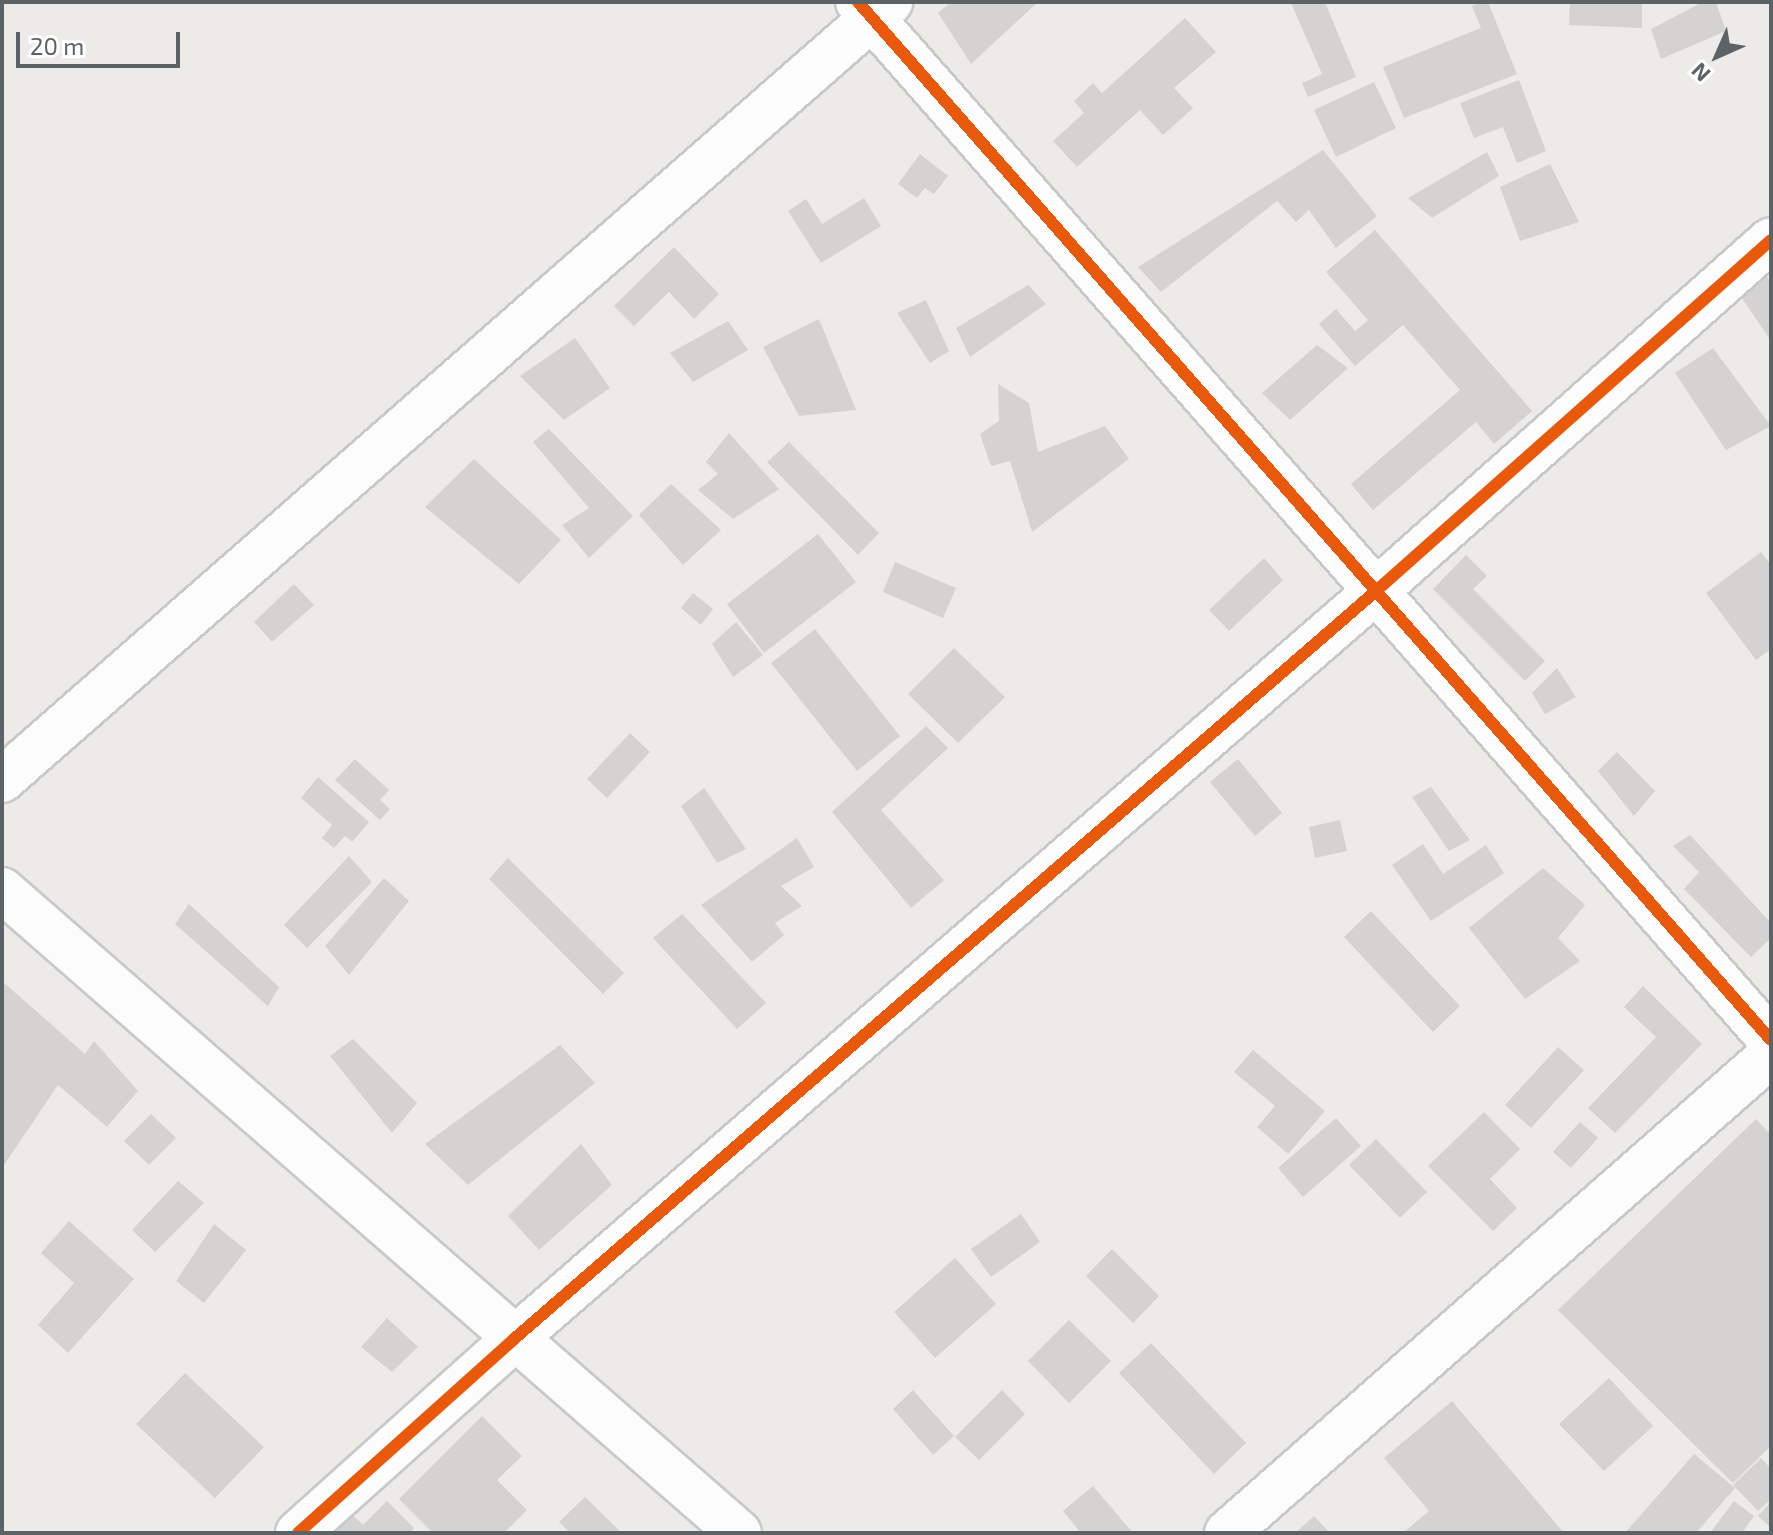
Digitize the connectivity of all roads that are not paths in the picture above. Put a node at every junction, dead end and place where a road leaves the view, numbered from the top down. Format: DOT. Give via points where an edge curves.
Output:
graph roads {
  1 [pos="874,7"];
  2 [pos="1771,240"];
  3 [pos="1376,591"];
  4 [pos="2,780"];
  5 [pos="2,890"];
  6 [pos="1771,1040"];
  7 [pos="1771,1055"];
  8 [pos="514,1339"];
  9 [pos="298,1533"];
  10 [pos="739,1533"];
  11 [pos="1227,1533"];
  1 -- 3 [label="street"];
  1 -- 4 [label="street"];
  2 -- 3 [label="street"];
  3 -- 6 [label="street"];
  3 -- 8 [label="street"];
  5 -- 8 [label="street"];
  7 -- 11 [label="street"];
  8 -- 9 [label="street"];
  8 -- 10 [label="street"];
}
